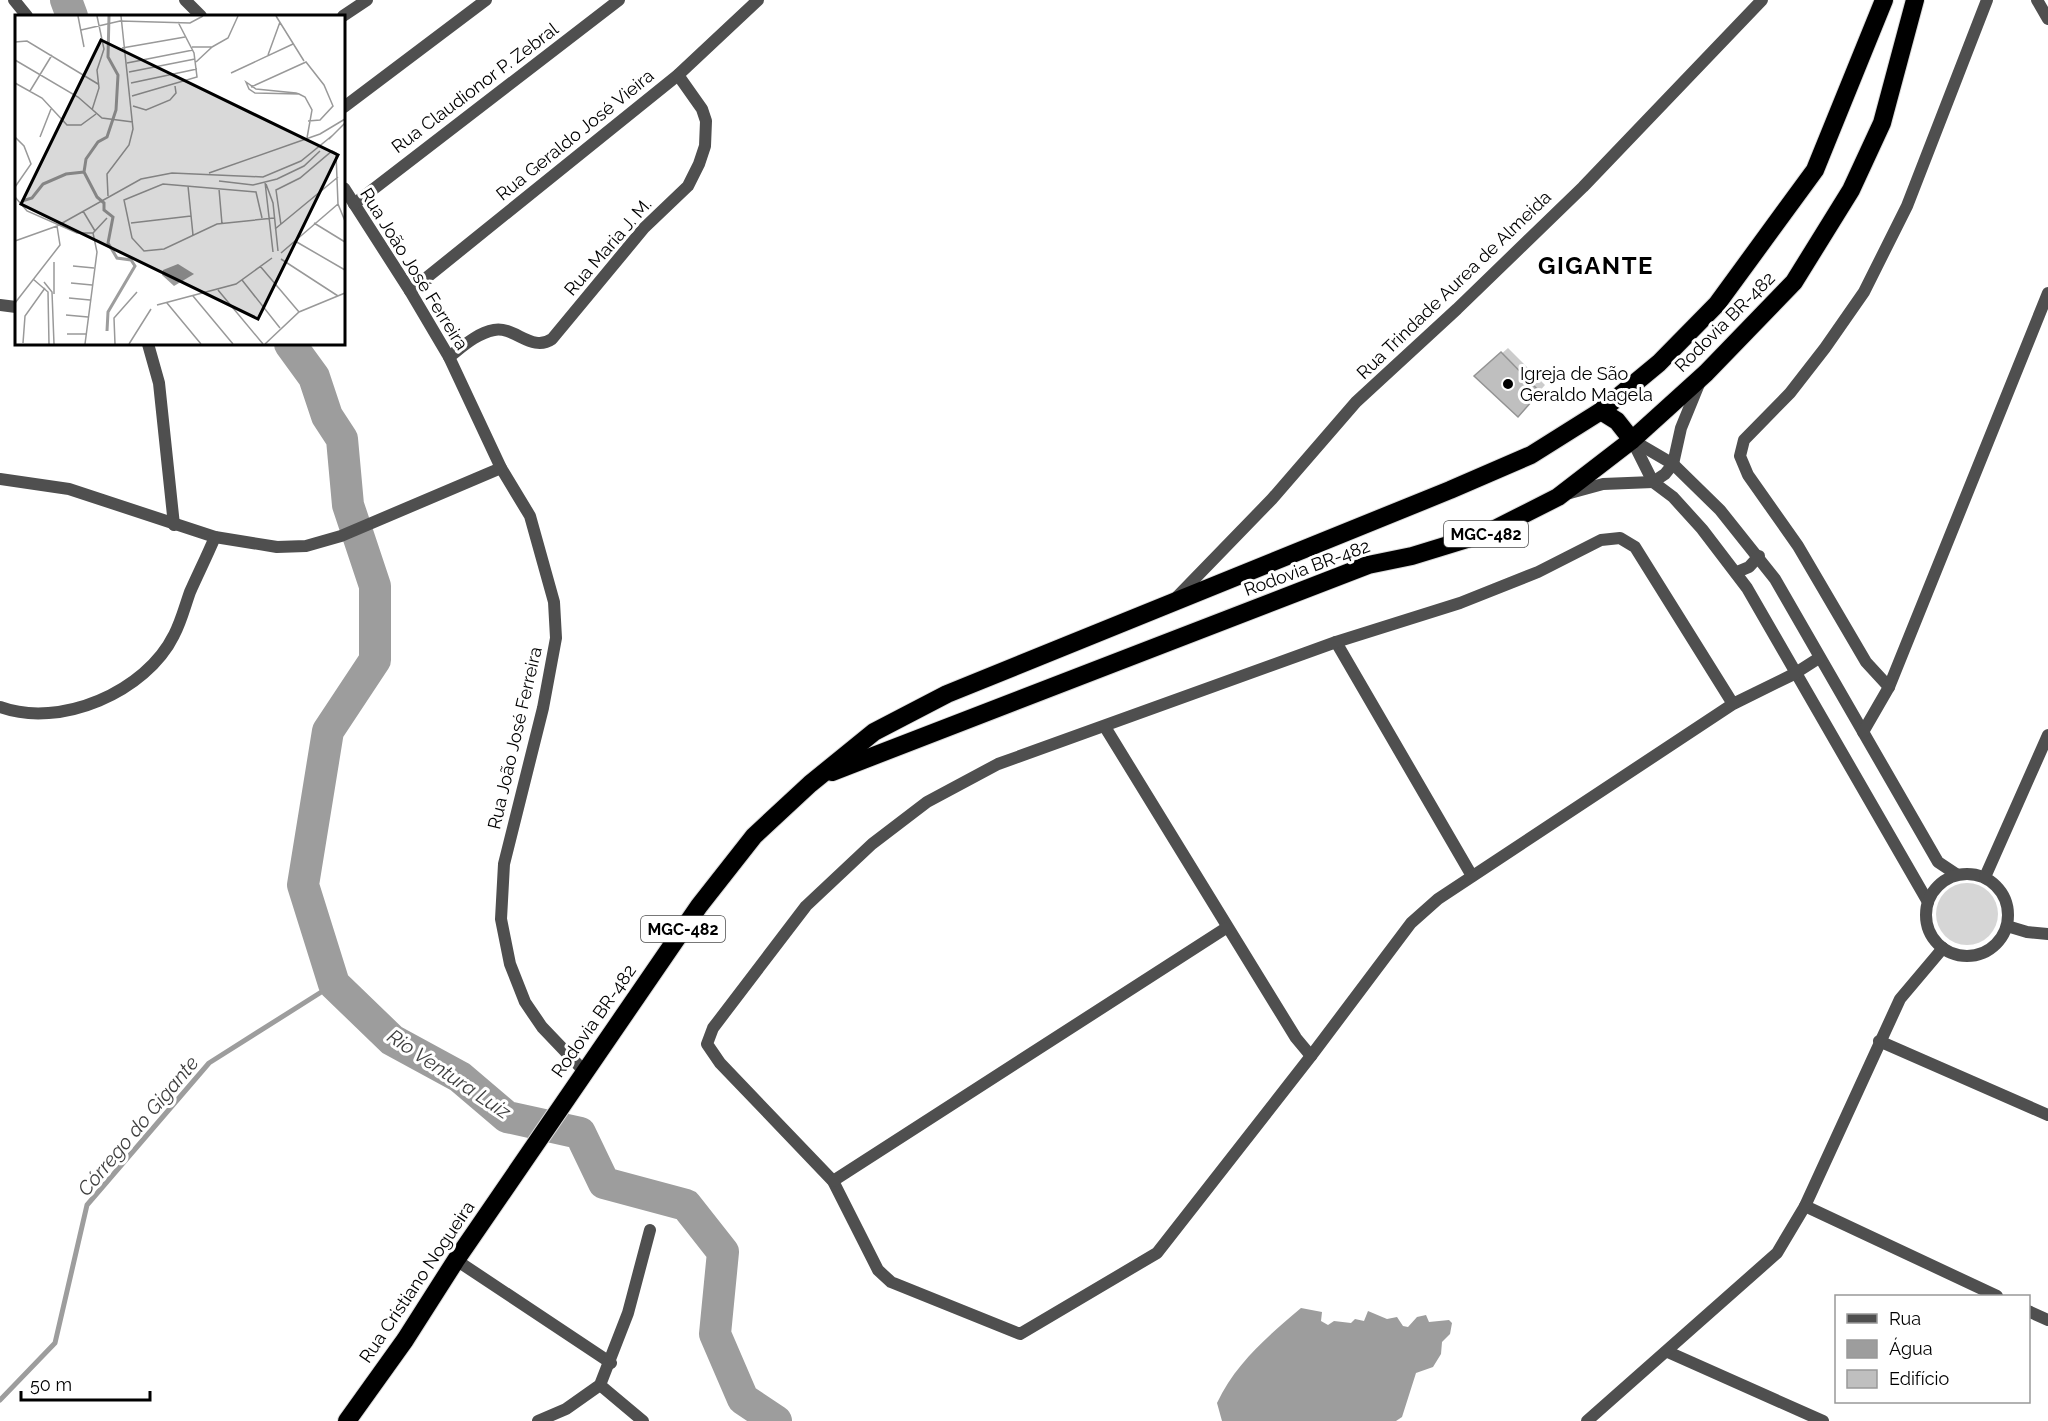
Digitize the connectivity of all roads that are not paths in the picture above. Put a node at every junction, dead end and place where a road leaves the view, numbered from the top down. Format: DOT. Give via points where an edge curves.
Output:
graph roads {
  1 [pos="14,0"];
  2 [pos="184,0"];
  3 [pos="367,0"];
  4 [pos="486,0"];
  5 [pos="619,0"];
  6 [pos="758,0"];
  7 [pos="1762,0"];
  8 [pos="1884,0"];
  9 [pos="1915,0"];
  10 [pos="1987,0"];
  11 [pos="2037,0"];
  12 [pos="26,15"];
  13 [pos="200,15"];
  14 [pos="344,15"];
  15 [pos="2048,19"];
  16 [pos="678,75"];
  17 [pos="345,106"];
  18 [pos="345,190"];
  19 [pos="354,204"];
  20 [pos="410,291"];
  21 [pos="2048,292"];
  22 [pos="0,305"];
  23 [pos="15,307"];
  24 [pos="148,345"];
  25 [pos="448,357"];
  26 [pos="1706,373"];
  27 [pos="1601,411"];
  28 [pos="1632,440"];
  29 [pos="1673,464"];
  30 [pos="501,468"];
  31 [pos="0,479"];
  32 [pos="1653,482"];
  33 [pos="1558,497"];
  34 [pos="174,525"];
  35 [pos="215,537"];
  36 [pos="1759,556"];
  37 [pos="1737,572"];
  38 [pos="1174,600"];
  39 [pos="1336,642"];
  40 [pos="1818,658"];
  41 [pos="1794,674"];
  42 [pos="1889,687"];
  43 [pos="1733,704"];
  44 [pos="0,707"];
  45 [pos="1105,727"];
  46 [pos="1863,732"];
  47 [pos="2047,741"];
  48 [pos="819,777"];
  49 [pos="1956,874"];
  50 [pos="1472,876"];
  51 [pos="1985,877"];
  52 [pos="1928,902"];
  53 [pos="2007,926"];
  54 [pos="1226,928"];
  55 [pos="2048,934"];
  56 [pos="1943,948"];
  57 [pos="1879,1041"];
  58 [pos="1311,1056"];
  59 [pos="584,1071"];
  60 [pos="2048,1116"];
  61 [pos="521,1165"];
  62 [pos="833,1180"];
  63 [pos="1805,1206"];
  64 [pos="650,1230"];
  65 [pos="456,1260"];
  66 [pos="1995,1295"];
  67 [pos="2030,1312"];
  68 [pos="2048,1320"];
  69 [pos="1668,1352"];
  70 [pos="611,1363"];
  71 [pos="600,1385"];
  72 [pos="347,1421"];
  73 [pos="538,1421"];
  74 [pos="643,1421"];
  75 [pos="1587,1421"];
  76 [pos="1823,1421"];
  1 -- 12 [label="street"];
  2 -- 13 [label="street"];
  3 -- 14 [label="street"];
  4 -- 17 [label="street"];
  5 -- 19 [label="street, Rua Claudionor P. Zebral"];
  6 -- 16 [label="street, Rua Geraldo José Vieira"];
  7 -- 38 [label="street, Rua Trindade Aurea de Almeida" via="1583,187 1356,402 1272,499"];
  8 -- 27 [label="highway, Rodovia BR-482 / MGC-482" via="1815,170 1717,304 1659,363"];
  9 -- 26 [label="highway, Rodovia BR-482 / MGC-482" via="1882,123 1851,190 1794,282"];
  10 -- 42 [label="street" via="1907,206 1864,292 1790,393 1744,440 1740,456 1748,476 1798,546 1866,662"];
  11 -- 15 [label="street"];
  16 -- 20 [label="street, Rua Geraldo José Vieira"];
  16 -- 25 [label="street, Rua Maria J. M." via="706,121 705,146 688,186 644,228 545,344 495,330"];
  18 -- 19 [label="street, Rua João José Ferreira"];
  19 -- 20 [label="street, Rua João José Ferreira"];
  20 -- 25 [label="street, Rua João José Ferreira"];
  21 -- 42 [label="street"];
  22 -- 23 [label="street"];
  24 -- 34 [label="street" via="159,383"];
  25 -- 30 [label="street, Rua João José Ferreira"];
  26 -- 28 [label="highway, Rodovia BR-482 / MGC-482"];
  26 -- 29 [label="street" via="1681,428"];
  27 -- 28 [label="highway" via="1617,421"];
  27 -- 38 [label="highway, Rodovia BR-482 / MGC-482" via="1521,460"];
  28 -- 29 [label="street"];
  28 -- 32 [label="street"];
  28 -- 33 [label="highway, Rodovia BR-482 / MGC-482"];
  29 -- 32 [label="street"];
  29 -- 36 [label="street"];
  30 -- 35 [label="street" via="382,520 306,546 277,547"];
  30 -- 59 [label="street, Rua João José Ferreira" via="530,516 554,602 556,638 543,708 504,864 501,919 510,964 525,1002 542,1027"];
  31 -- 34 [label="street" via="69,489"];
  32 -- 33 [label="street" via="1603,484"];
  32 -- 37 [label="street" via="1673,497"];
  33 -- 48 [label="highway, Rodovia BR-482 / MGC-482" via="1487,533 1368,565"];
  34 -- 35 [label="street"];
  35 -- 44 [label="street" via="173,637 150,668 87,706 51,715"];
  36 -- 37 [label="street" via="1749,567"];
  36 -- 40 [label="street"];
  37 -- 41 [label="street"];
  38 -- 48 [label="highway, Rodovia BR-482 / MGC-482" via="947,694 874,732"];
  39 -- 43 [label="street" via="1460,603 1538,572 1601,540 1620,538 1635,547"];
  39 -- 45 [label="street"];
  39 -- 50 [label="street"];
  40 -- 41 [label="street"];
  40 -- 46 [label="street"];
  41 -- 43 [label="street"];
  41 -- 52 [label="street"];
  42 -- 46 [label="street"];
  43 -- 50 [label="street"];
  45 -- 54 [label="street"];
  45 -- 62 [label="street" via="998,764 927,802 806,906 713,1028 707,1044 720,1063"];
  46 -- 49 [label="street" via="1938,862"];
  47 -- 51 [label="street"];
  48 -- 59 [label="highway, Rodovia BR-482 / MGC-482" via="754,836"];
  49 -- 51 [label="street"];
  49 -- 52 [label="street" via="1938,885"];
  50 -- 58 [label="street" via="1411,923"];
  51 -- 53 [label="street" via="1994,882 2005,898"];
  52 -- 56 [label="street" via="1926,923"];
  53 -- 55 [label="street"];
  53 -- 56 [label="street" via="1998,943 1982,953 1962,956"];
  54 -- 58 [label="street"];
  54 -- 62 [label="street"];
  56 -- 57 [label="street" via="1900,999"];
  57 -- 60 [label="street"];
  57 -- 63 [label="street"];
  58 -- 62 [label="street" via="1157,1253 1020,1334 891,1282 878,1270"];
  59 -- 61 [label="highway, Rodovia BR-482 / MGC-482"];
  61 -- 65 [label="highway, Rua Cristiano Nogueira / MGC-482"];
  63 -- 66 [label="street"];
  63 -- 69 [label="street" via="1777,1253"];
  64 -- 70 [label="street"];
  65 -- 70 [label="street"];
  65 -- 72 [label="highway, Rua Cristiano Nogueira / MGC-482"];
  67 -- 68 [label="street"];
  69 -- 75 [label="street"];
  69 -- 76 [label="street"];
  70 -- 71 [label="street"];
  71 -- 73 [label="street" via="566,1409"];
  71 -- 74 [label="street"];
}
